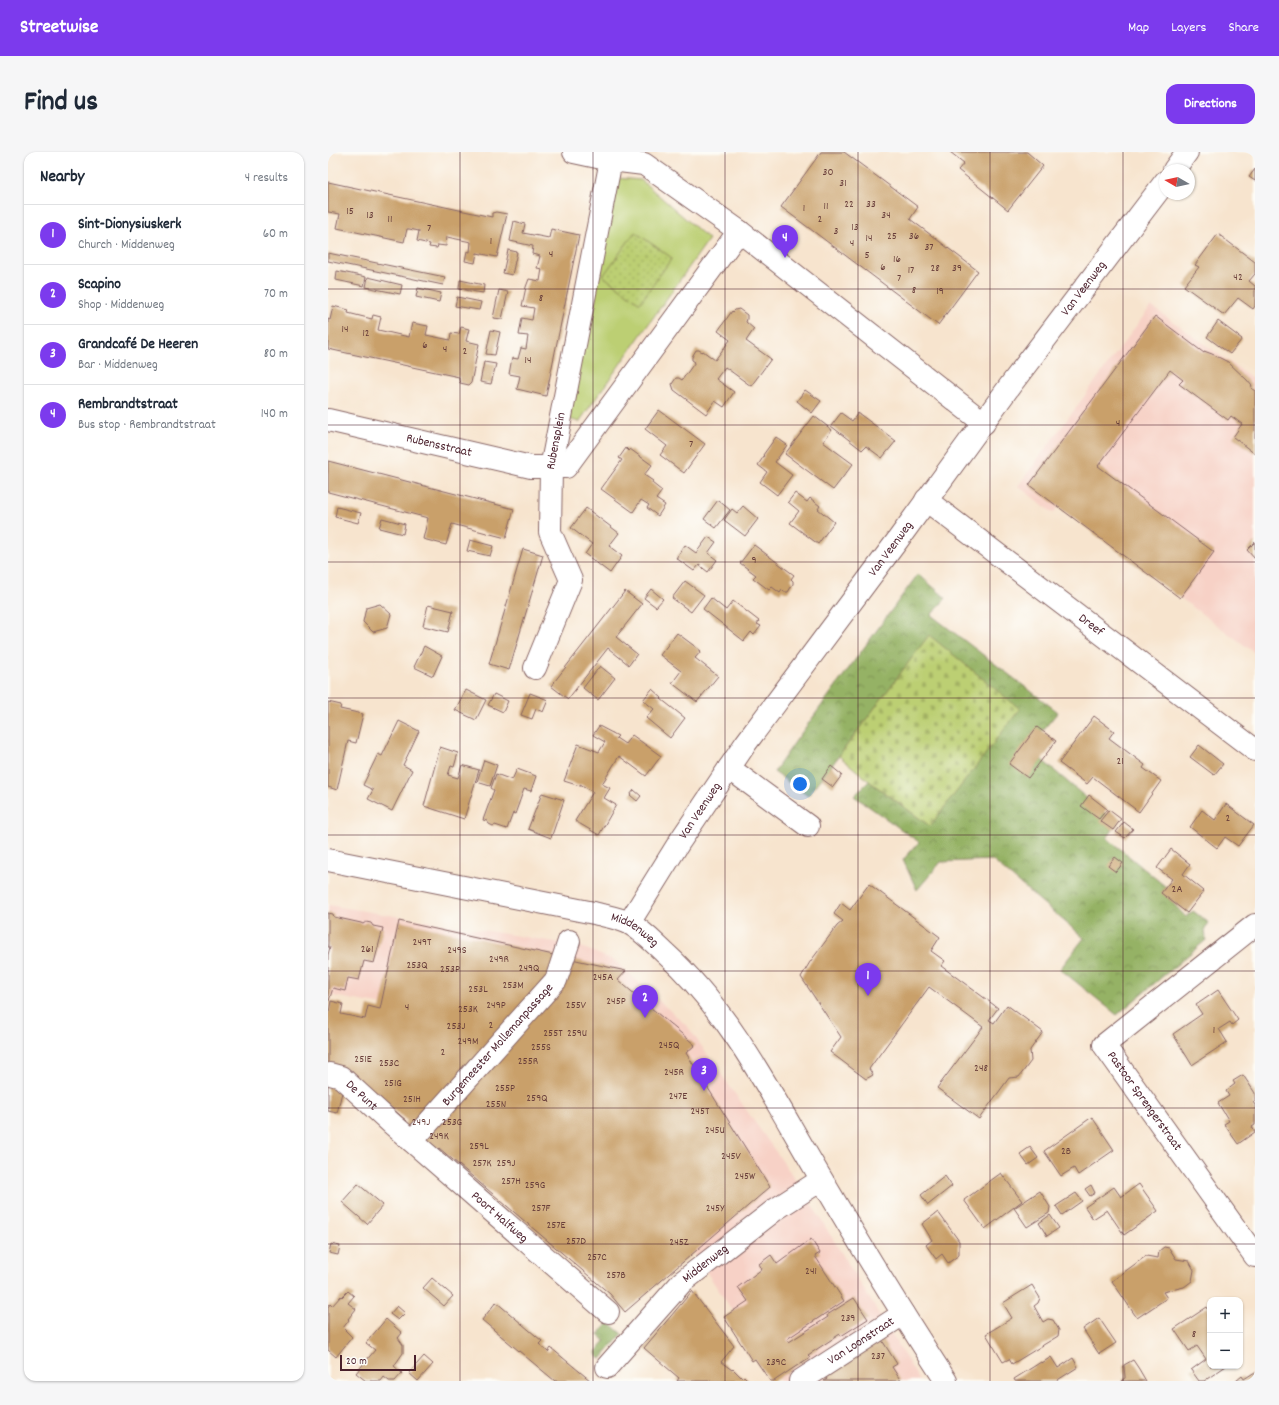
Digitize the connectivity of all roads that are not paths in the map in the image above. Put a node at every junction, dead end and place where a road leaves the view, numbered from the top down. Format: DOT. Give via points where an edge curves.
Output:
graph roads {
  1 [pos="574,152"];
  2 [pos="1187,152"];
  3 [pos="645,158"];
  4 [pos="611,160"];
  5 [pos="1178,164"];
  6 [pos="1159,190"];
  7 [pos="739,231"];
  8 [pos="328,420"];
  9 [pos="984,423"];
  10 [pos="551,468"];
  11 [pos="926,500"];
  12 [pos="535,668"];
  13 [pos="1255,750"];
  14 [pos="729,768"];
  15 [pos="808,826"];
  16 [pos="328,860"];
  17 [pos="629,923"];
  18 [pos="1255,925"];
  19 [pos="569,941"];
  20 [pos="330,1074"];
  21 [pos="391,1123"];
  22 [pos="412,1141"];
  23 [pos="821,1180"];
  24 [pos="1255,1256"];
  25 [pos="608,1312"];
  26 [pos="903,1314"];
  27 [pos="606,1367"];
  28 [pos="800,1381"];
  29 [pos="946,1381"];
  1 -- 4 [label="street"];
  2 -- 5 [label="street"];
  3 -- 4 [label="street"];
  3 -- 7 [label="street"];
  4 -- 10 [label="street, Rubensplein"];
  6 -- 9 [label="street, Van Veenweg"];
  7 -- 9 [label="street"];
  7 -- 10 [label="street, Rubensplein" via="566,467"];
  8 -- 10 [label="street, Rubensstraat" via="531,467"];
  9 -- 11 [label="street, Van Veenweg"];
  10 -- 12 [label="street" via="550,532 571,580"];
  11 -- 13 [label="street, Dreef"];
  11 -- 14 [label="street, Van Veenweg"];
  14 -- 15 [label="street"];
  14 -- 17 [label="street, Van Veenweg"];
  16 -- 17 [label="street, Middenweg" via="594,913"];
  17 -- 23 [label="street, Middenweg" via="683,970 719,1012 768,1087"];
  18 -- 24 [label="street, Pastoor Sprengerstraat" via="1104,1045"];
  19 -- 22 [label="street, Burgemeester Mollemanpassage" via="556,980"];
  20 -- 21 [label="street, De Punt" via="342,1077"];
  21 -- 22 [label="street, Poort Halfweg"];
  22 -- 25 [label="street, Poort Halfweg"];
  23 -- 26 [label="street, Middenweg"];
  23 -- 27 [label="street, Middenweg" via="776,1209 682,1282"];
  26 -- 28 [label="street, Van Loonstraat"];
  26 -- 29 [label="street, Middenweg"];
}
